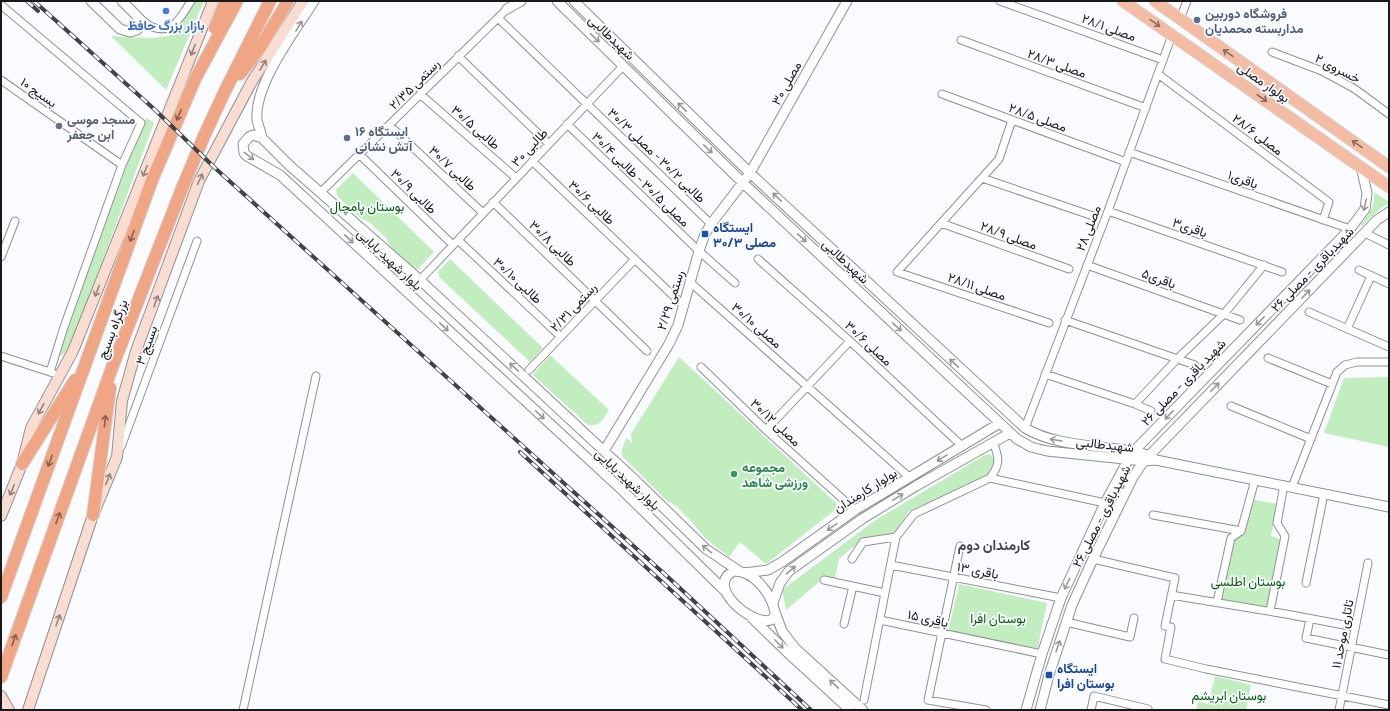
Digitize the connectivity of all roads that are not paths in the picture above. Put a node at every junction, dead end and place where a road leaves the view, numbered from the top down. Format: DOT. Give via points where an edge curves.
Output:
graph roads {
  1 [pos="91,1"];
  2 [pos="122,1"];
  3 [pos="190,1"];
  4 [pos="213,1"];
  5 [pos="226,1"];
  6 [pos="237,1"];
  7 [pos="270,1"];
  8 [pos="288,1"];
  9 [pos="303,1"];
  10 [pos="314,1"];
  11 [pos="513,1"];
  12 [pos="521,1"];
  13 [pos="557,1"];
  14 [pos="574,1"];
  15 [pos="847,1"];
  16 [pos="1000,1"];
  17 [pos="1123,1"];
  18 [pos="1155,1"];
  19 [pos="1187,1"];
  20 [pos="1,5"];
  21 [pos="507,9"];
  22 [pos="583,10"];
  23 [pos="136,15"];
  24 [pos="498,18"];
  25 [pos="575,19"];
  26 [pos="1180,19"];
  27 [pos="1172,35"];
  28 [pos="961,40"];
  29 [pos="1272,52"];
  30 [pos="458,56"];
  31 [pos="1163,60"];
  32 [pos="623,66"];
  33 [pos="1158,74"];
  34 [pos="195,79"];
  35 [pos="1,80"];
  36 [pos="224,94"];
  37 [pos="420,94"];
  38 [pos="942,94"];
  39 [pos="586,104"];
  40 [pos="1146,108"];
  41 [pos="1389,114"];
  42 [pos="696,120"];
  43 [pos="1012,120"];
  44 [pos="567,124"];
  45 [pos="389,125"];
  46 [pos="688,130"];
  47 [pos="262,138"];
  48 [pos="548,144"];
  49 [pos="1129,152"];
  50 [pos="359,154"];
  51 [pos="532,162"];
  52 [pos="1126,162"];
  53 [pos="122,165"];
  54 [pos="1361,167"];
  55 [pos="1389,167"];
  56 [pos="516,178"];
  57 [pos="747,178"];
  58 [pos="982,178"];
  59 [pos="1389,187"];
  60 [pos="321,192"];
  61 [pos="493,202"];
  62 [pos="1108,211"];
  63 [pos="1389,212"];
  64 [pos="484,213"];
  65 [pos="1092,216"];
  66 [pos="1323,220"];
  67 [pos="15,222"];
  68 [pos="941,223"];
  69 [pos="711,224"];
  70 [pos="1350,229"];
  71 [pos="1365,233"];
  72 [pos="197,241"];
  73 [pos="455,242"];
  74 [pos="1389,245"];
  75 [pos="699,251"];
  76 [pos="1,257"];
  77 [pos="635,259"];
  78 [pos="758,259"];
  79 [pos="1087,265"];
  80 [pos="1264,265"];
  81 [pos="1069,269"];
  82 [pos="1359,270"];
  83 [pos="1282,272"];
  84 [pos="1371,276"];
  85 [pos="420,280"];
  86 [pos="690,282"];
  87 [pos="735,283"];
  88 [pos="1389,284"];
  89 [pos="595,301"];
  90 [pos="684,306"];
  91 [pos="1309,312"];
  92 [pos="1224,314"];
  93 [pos="1065,320"];
  94 [pos="1240,320"];
  95 [pos="1049,323"];
  96 [pos="1347,329"];
  97 [pos="561,337"];
  98 [pos="850,341"];
  99 [pos="1389,347"];
  100 [pos="647,351"];
  101 [pos="1,356"];
  102 [pos="1268,358"];
  103 [pos="88,359"];
  104 [pos="1177,359"];
  105 [pos="1389,362"];
  106 [pos="113,365"];
  107 [pos="1195,365"];
  108 [pos="701,367"];
  109 [pos="529,370"];
  110 [pos="54,374"];
  111 [pos="1045,374"];
  112 [pos="316,376"];
  113 [pos="1332,384"];
  114 [pos="808,386"];
  115 [pos="1135,404"];
  116 [pos="1231,406"];
  117 [pos="1151,411"];
  118 [pos="1000,423"];
  119 [pos="1024,428"];
  120 [pos="766,430"];
  121 [pos="1010,432"];
  122 [pos="1311,439"];
  123 [pos="993,442"];
  124 [pos="962,446"];
  125 [pos="604,451"];
  126 [pos="1134,451"];
  127 [pos="117,456"];
  128 [pos="1150,459"];
  129 [pos="1128,460"];
  130 [pos="22,464"];
  131 [pos="909,477"];
  132 [pos="990,478"];
  133 [pos="1255,480"];
  134 [pos="1288,486"];
  135 [pos="1324,494"];
  136 [pos="1105,503"];
  137 [pos="1389,507"];
  138 [pos="855,510"];
  139 [pos="93,515"];
  140 [pos="1153,515"];
  141 [pos="1,516"];
  142 [pos="1241,531"];
  143 [pos="896,537"];
  144 [pos="960,546"];
  145 [pos="852,559"];
  146 [pos="1093,559"];
  147 [pos="1368,562"];
  148 [pos="891,565"];
  149 [pos="741,572"];
  150 [pos="953,577"];
  151 [pos="824,580"];
  152 [pos="1306,583"];
  153 [pos="853,586"];
  154 [pos="726,592"];
  155 [pos="885,593"];
  156 [pos="1171,595"];
  157 [pos="1,597"];
  158 [pos="1061,598"];
  159 [pos="1217,602"];
  160 [pos="1072,605"];
  161 [pos="774,608"];
  162 [pos="1270,611"];
  163 [pos="751,617"];
  164 [pos="1134,618"];
  165 [pos="1310,618"];
  166 [pos="880,620"];
  167 [pos="1066,622"];
  168 [pos="844,624"];
  169 [pos="1355,627"];
  170 [pos="942,633"];
  171 [pos="1351,647"];
  172 [pos="1042,654"];
  173 [pos="1389,654"];
  174 [pos="1,677"];
  175 [pos="1342,695"];
  176 [pos="1,696"];
  177 [pos="864,700"];
  178 [pos="1389,705"];
  179 [pos="9,710"];
  180 [pos="28,710"];
  181 [pos="243,710"];
  182 [pos="850,710"];
  183 [pos="863,710"];
  184 [pos="986,710"];
  185 [pos="1026,710"];
  186 [pos="1040,710"];
  187 [pos="1091,710"];
  188 [pos="1147,710"];
  189 [pos="1338,710"];
  1 -- 23 [label="street" via="120,29 130,32 137,30 140,24"];
  2 -- 23 [label="street"];
  3 -- 23 [label="street" via="176,23 166,29 151,27"];
  4 -- 110 [label="main road, one-way" via="73,351"];
  5 -- 34 [label="highway"];
  6 -- 34 [label="highway, بزرگراه بسیج"];
  7 -- 36 [label="highway, بزرگراه بسیج"];
  8 -- 36 [label="highway" via="261,46"];
  127 -- 9 [label="main road, one-way" via="122,401 127,380 199,181 251,83"];
  47 -- 10 [label="street, one-way" via="257,120 260,96 270,72"];
  11 -- 21 [label="street"];
  12 -- 21 [label="street"];
  13 -- 25 [label="street, شهیدطالبی"];
  14 -- 22 [label="street, شهیدطالبی"];
  15 -- 57 [label="street, مصلی ۳۰"];
  16 -- 31 [label="street, مصلی ۲۸/۱"];
  17 -- 27 [label="main road, بولوار مصلی, one-way"];
  18 -- 26 [label="main road, بولوار مصلی"];
  19 -- 26 [label="street"];
  20 -- 53 [label="street" via="141,123"];
  21 -- 24 [label="street, رستمی ۲/۳۵"];
  22 -- 25 [label="street"];
  42 -- 22 [label="street, شهیدطالبی, one-way"];
  24 -- 30 [label="street, رستمی ۲/۳۵"];
  24 -- 39 [label="street, طالبی ۳۰/۲ - مصلی ۳۰/۳"];
  25 -- 32 [label="street, شهیدطالبی, one-way"];
  55 -- 26 [label="main road, بولوار مصلی, one-way"];
  27 -- 31 [label="street, مصلی ۲۸"];
  27 -- 54 [label="main road, بولوار مصلی, one-way"];
  28 -- 40 [label="street, مصلی ۲۸/۳"];
  29 -- 41 [label="street, خسروی ۲" via="1322,71 1355,89"];
  30 -- 37 [label="street, رستمی ۲/۳۵"];
  30 -- 48 [label="street"];
  31 -- 33 [label="street, مصلی ۲۸"];
  32 -- 39 [label="street, طالبی ۳۰"];
  32 -- 46 [label="street, شهیدطالبی"];
  33 -- 40 [label="street, مصلی ۲۸"];
  33 -- 66 [label="street, مصلی ۲۸/۶" via="1329,202"];
  34 -- 103 [label="highway, بزرگراه بسیج, one-way" via="152,180"];
  35 -- 53 [label="street, بسیج ۱۰"];
  36 -- 106 [label="highway, بزرگراه بسیج" via="180,191"];
  37 -- 45 [label="street, رستمی ۲/۳۵"];
  37 -- 56 [label="street, طالبی ۳۰/۵"];
  38 -- 43 [label="street, مصلی ۲۸/۵"];
  39 -- 44 [label="street, طالبی ۳۰"];
  39 -- 69 [label="street, طالبی ۳۰/۲ - مصلی ۳۰/۳"];
  40 -- 49 [label="street, مصلی ۲۸"];
  42 -- 46 [label="street"];
  42 -- 57 [label="street, شهیدطالبی"];
  43 -- 52 [label="street, مصلی ۲۸/۵"];
  43 -- 58 [label="street" via="999,159"];
  44 -- 48 [label="street, طالبی ۳۰"];
  44 -- 75 [label="street, مصلی ۳۰/۵ - طالبی ۳۰/۴"];
  45 -- 50 [label="street, رستمی ۲/۳۵"];
  45 -- 64 [label="street, طالبی ۳۰/۷"];
  46 -- 57 [label="street, شهیدطالبی, one-way"];
  47 -- 60 [label="street, بلوار شهید بابایی"];
  47 -- 154 [label="street, بلوار شهید بابایی, one-way" via="253,135 245,140 244,153 280,175 622,490"];
  48 -- 51 [label="street, طالبی ۳۰"];
  49 -- 52 [label="street, مصلی ۲۸"];
  49 -- 66 [label="street, باقری۱"];
  50 -- 60 [label="street, رستمی ۲/۳۵"];
  50 -- 73 [label="street, طالبی ۳۰/۹"];
  51 -- 56 [label="street, طالبی ۳۰"];
  51 -- 77 [label="street, طالبی ۳۰/۶"];
  52 -- 62 [label="street, مصلی ۲۸"];
  53 -- 110 [label="street" via="64,327"];
  54 -- 59 [label="main road, بولوار مصلی"];
  54 -- 70 [label="street, شهید باقری - مصلی ۲۶, one-way" via="1367,193 1365,209"];
  56 -- 61 [label="street, طالبی ۳۰"];
  57 -- 69 [label="street, رستمی ۲/۲۹"];
  57 -- 118 [label="street, شهیدطالبی, one-way"];
  119 -- 57 [label="street, شهیدطالبی, one-way"];
  58 -- 65 [label="street"];
  58 -- 68 [label="street"];
  60 -- 85 [label="street, بلوار شهید بابایی"];
  61 -- 64 [label="street, طالبی ۳۰"];
  61 -- 89 [label="street, طالبی ۳۰/۸"];
  62 -- 79 [label="street, مصلی ۲۸"];
  62 -- 80 [label="street, باقری۳"];
  63 -- 71 [label="street, شهیدباقری - مصلی ۲۶"];
  64 -- 73 [label="street, طالبی ۳۰"];
  66 -- 70 [label="street, باقری۱"];
  67 -- 76 [label="street"];
  68 -- 81 [label="street, مصلی ۲۸/۹"];
  68 -- 95 [label="street, مصلی ۲۸/۱۱" via="897,272"];
  69 -- 75 [label="street, رستمی ۲/۲۹"];
  70 -- 126 [label="street, شهید باقری - مصلی ۲۶, one-way"];
  71 -- 74 [label="street"];
  128 -- 71 [label="street, شهیدباقری - مصلی ۲۶, one-way"];
  72 -- 127 [label="street, بسیج ۳"];
  73 -- 85 [label="street, طالبی ۳۰"];
  73 -- 97 [label="street, طالبی ۳۰/۱۰"];
  75 -- 86 [label="street, رستمی ۲/۲۹"];
  75 -- 87 [label="street, مصلی ۳۰/۵ - طالبی ۳۰/۴"];
  77 -- 89 [label="street, رستمی ۲/۳۱"];
  77 -- 90 [label="street, طالبی ۳۰/۶"];
  78 -- 98 [label="street, مصلی ۳۰/۶"];
  79 -- 92 [label="street, باقری۵"];
  79 -- 93 [label="street, مصلی ۲۸"];
  80 -- 83 [label="street, باقری۳"];
  80 -- 92 [label="street"];
  82 -- 84 [label="street"];
  84 -- 88 [label="street"];
  84 -- 96 [label="street"];
  125 -- 85 [label="street, بلوار شهید بابایی, one-way"];
  86 -- 90 [label="street, رستمی ۲/۲۹"];
  86 -- 114 [label="street, مصلی ۳۰/۱۰"];
  89 -- 97 [label="street, رستمی ۲/۳۱"];
  89 -- 100 [label="street, طالبی ۳۰/۸"];
  90 -- 125 [label="street, رستمی ۲/۲۹" via="669,344"];
  91 -- 96 [label="street"];
  92 -- 94 [label="street, باقری۵"];
  92 -- 104 [label="street"];
  93 -- 104 [label="street"];
  93 -- 111 [label="street, مصلی ۲۸"];
  96 -- 99 [label="street"];
  97 -- 109 [label="street, رستمی ۲/۳۱"];
  98 -- 114 [label="street"];
  98 -- 124 [label="street, مصلی ۳۰/۶"];
  101 -- 110 [label="street"];
  102 -- 113 [label="street"];
  103 -- 130 [label="highway"];
  103 -- 157 [label="highway, بزرگراه بسیج, one-way"];
  104 -- 107 [label="street"];
  104 -- 115 [label="street"];
  105 -- 113 [label="street" via="1357,362 1345,365 1337,372"];
  139 -- 106 [label="highway, one-way"];
  174 -- 106 [label="highway, بزرگراه بسیج, one-way"];
  108 -- 120 [label="street, مصلی ۳۰/۱۲"];
  110 -- 130 [label="main road, one-way" via="31,428"];
  111 -- 115 [label="street"];
  111 -- 119 [label="street, مصلی ۲۸"];
  112 -- 181 [label="street"];
  113 -- 122 [label="street"];
  114 -- 120 [label="street"];
  114 -- 131 [label="street, مصلی ۳۰/۱۰"];
  115 -- 117 [label="street"];
  116 -- 122 [label="street"];
  118 -- 121 [label="street, شهیدطالبی"];
  118 -- 124 [label="street, بولوار کارمندان"];
  126 -- 119 [label="street, شهیدطالبی, one-way" via="1050,439"];
  120 -- 138 [label="street, مصلی ۳۰/۱۲"];
  121 -- 123 [label="street, بولوار کارمندان"];
  121 -- 129 [label="street, شهیدطالبی" via="1031,447 1047,451"];
  122 -- 134 [label="street"];
  123 -- 132 [label="street" via="998,455 997,470"];
  161 -- 123 [label="street, بولوار کارمندان, one-way" via="780,583 789,571 862,519"];
  124 -- 131 [label="street, بولوار کارمندان, one-way"];
  149 -- 125 [label="street, بلوار شهید بابایی, one-way" via="706,549"];
  126 -- 128 [label="street, شهیدطالبی"];
  126 -- 129 [label="street, شهید باقری - مصلی ۲۶"];
  139 -- 127 [label="main road, one-way"];
  128 -- 129 [label="street, شهیدطالبی"];
  128 -- 133 [label="street, شهیدطالبی"];
  128 -- 146 [label="street, شهیدباقری - مصلی ۲۶" via="1133,477"];
  129 -- 136 [label="street, شهید باقری - مصلی ۲۶"];
  130 -- 141 [label="main road, one-way"];
  131 -- 138 [label="street, بولوار کارمندان"];
  132 -- 136 [label="street"];
  132 -- 143 [label="street" via="914,514"];
  133 -- 134 [label="street, شهیدطالبی"];
  133 -- 142 [label="street"];
  134 -- 135 [label="street, شهیدطالبی"];
  134 -- 162 [label="street" via="1277,523 1285,536"];
  135 -- 137 [label="street, شهیدطالبی"];
  135 -- 152 [label="street"];
  136 -- 158 [label="street, شهید باقری - مصلی ۲۶, one-way"];
  138 -- 149 [label="street, بولوار کارمندان, one-way" via="768,570"];
  180 -- 139 [label="main road, one-way"];
  140 -- 142 [label="street"];
  142 -- 159 [label="street" via="1231,538"];
  143 -- 145 [label="street" via="863,542"];
  143 -- 148 [label="street"];
  144 -- 150 [label="street"];
  146 -- 156 [label="street" via="1175,578"];
  146 -- 160 [label="street, شهیدباقری - مصلی ۲۶"];
  147 -- 169 [label="street, تاتاری موحد ۱۱"];
  148 -- 150 [label="street, باقری ۱۳"];
  148 -- 155 [label="street"];
  149 -- 154 [label="street" via="734,572 725,578"];
  149 -- 161 [label="street, بلوار شهید بابایی" via="758,582 769,595"];
  150 -- 158 [label="street, باقری ۱۳"];
  150 -- 170 [label="street"];
  151 -- 153 [label="street"];
  153 -- 155 [label="street"];
  153 -- 168 [label="street"];
  154 -- 163 [label="street" via="737,606"];
  155 -- 166 [label="street"];
  156 -- 159 [label="street"];
  156 -- 175 [label="street" via="1165,626 1171,627 1165,658"];
  158 -- 160 [label="street"];
  158 -- 172 [label="street, شهید باقری - مصلی ۲۶"];
  159 -- 162 [label="street"];
  160 -- 167 [label="street, شهیدباقری - مصلی ۲۶"];
  161 -- 163 [label="street" via="774,618 769,621"];
  183 -- 161 [label="street, one-way" via="795,648 782,631"];
  162 -- 165 [label="street"];
  163 -- 182 [label="street, one-way"];
  164 -- 167 [label="street" via="1130,637"];
  165 -- 169 [label="street"];
  165 -- 171 [label="street" via="1306,638"];
  166 -- 170 [label="street, باقری ۱۵"];
  166 -- 177 [label="street"];
  186 -- 167 [label="street, شهیدباقری - مصلی ۲۶, one-way"];
  169 -- 171 [label="street, تاتاری موحد ۱۱"];
  170 -- 172 [label="street, باقری ۱۵"];
  170 -- 184 [label="street" via="928,700"];
  171 -- 173 [label="street"];
  171 -- 175 [label="street, تاتاری موحد ۱۱"];
  172 -- 185 [label="street, شهید باقری - مصلی ۲۶"];
  175 -- 178 [label="street"];
  175 -- 189 [label="street, تاتاری موحد ۱۱"];
  176 -- 179 [label="main road"];
  187 -- 188 [label="street" via="1094,696"];
}
